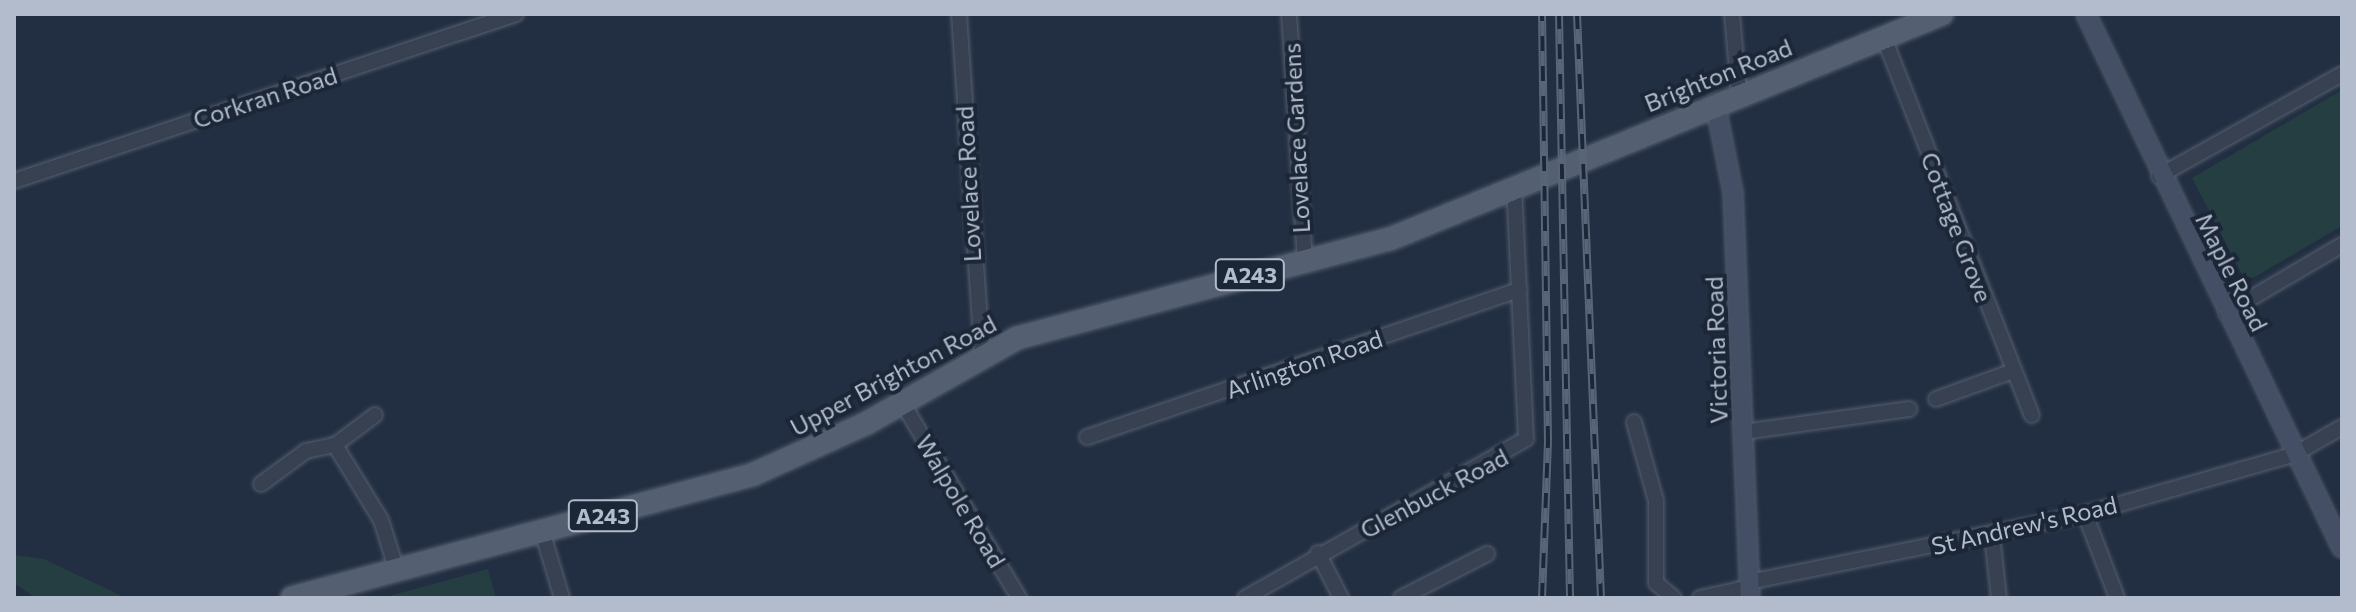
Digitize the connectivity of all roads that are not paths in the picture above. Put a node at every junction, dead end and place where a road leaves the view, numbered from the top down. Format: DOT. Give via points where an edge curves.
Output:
graph roads {
  1 [pos="516,14"];
  2 [pos="959,14"];
  3 [pos="1289,14"];
  4 [pos="1732,14"];
  5 [pos="1942,14"];
  6 [pos="2086,14"];
  7 [pos="1884,38"];
  8 [pos="2342,74"];
  9 [pos="1739,92"];
  10 [pos="1715,103"];
  11 [pos="2159,176"];
  12 [pos="14,181"];
  13 [pos="1514,188"];
  14 [pos="2342,245"];
  15 [pos="1305,262"];
  16 [pos="1520,290"];
  17 [pos="2226,313"];
  18 [pos="982,354"];
  19 [pos="2013,371"];
  20 [pos="1936,399"];
  21 [pos="903,404"];
  22 [pos="1909,409"];
  23 [pos="375,415"];
  24 [pos="2032,415"];
  25 [pos="1634,422"];
  26 [pos="2342,427"];
  27 [pos="1743,432"];
  28 [pos="1087,437"];
  29 [pos="335,445"];
  30 [pos="2295,454"];
  31 [pos="261,484"];
  32 [pos="2085,514"];
  33 [pos="542,531"];
  34 [pos="1992,535"];
  35 [pos="2342,548"];
  36 [pos="1318,553"];
  37 [pos="1487,554"];
  38 [pos="396,568"];
  39 [pos="1750,589"];
  40 [pos="292,598"];
  41 [pos="562,598"];
  42 [pos="1019,598"];
  43 [pos="1245,598"];
  44 [pos="1341,598"];
  45 [pos="1401,598"];
  46 [pos="1674,598"];
  47 [pos="1700,598"];
  48 [pos="1999,598"];
  49 [pos="2117,598"];
  1 -- 12 [label="street, Corkran Road"];
  2 -- 18 [label="street, Lovelace Road"];
  3 -- 15 [label="street, Lovelace Gardens"];
  4 -- 9 [label="street"];
  5 -- 7 [label="main road, Brighton Road / A243"];
  6 -- 11 [label="street, Maple Road"];
  7 -- 9 [label="main road, Brighton Road / A243"];
  7 -- 19 [label="street, Cottage Grove"];
  8 -- 11 [label="street"];
  9 -- 10 [label="main road, Brighton Road / A243"];
  10 -- 13 [label="main road, Brighton Road / A243"];
  10 -- 27 [label="street, Victoria Road" via="1733,192"];
  11 -- 17 [label="street, Maple Road"];
  13 -- 15 [label="main road, Upper Brighton Road / A243" via="1390,239"];
  13 -- 16 [label="street, Glenbuck Road"];
  14 -- 17 [label="street"];
  15 -- 18 [label="main road, Upper Brighton Road / A243" via="1051,326"];
  16 -- 28 [label="street, Arlington Road"];
  16 -- 36 [label="street, Glenbuck Road" via="1526,439"];
  17 -- 30 [label="street, Maple Road"];
  18 -- 21 [label="main road, Upper Brighton Road / A243"];
  19 -- 20 [label="street"];
  19 -- 24 [label="street, Cottage Grove"];
  21 -- 33 [label="main road, Upper Brighton Road / A243" via="754,474"];
  21 -- 42 [label="street, Walpole Road"];
  22 -- 27 [label="street"];
  23 -- 29 [label="street"];
  25 -- 46 [label="street" via="1656,501 1656,583"];
  26 -- 30 [label="street, St Andrew's Road"];
  27 -- 39 [label="street, Victoria Road"];
  29 -- 31 [label="street" via="306,451"];
  29 -- 38 [label="street" via="381,520"];
  30 -- 32 [label="street, St Andrew's Road"];
  30 -- 35 [label="street, Maple Road"];
  32 -- 34 [label="street, St Andrew's Road"];
  32 -- 49 [label="street"];
  33 -- 38 [label="main road, Upper Brighton Road / A243"];
  33 -- 41 [label="street"];
  34 -- 39 [label="street, St Andrew's Road"];
  34 -- 48 [label="street"];
  36 -- 43 [label="street, Glenbuck Road"];
  36 -- 44 [label="street"];
  37 -- 45 [label="street" via="1467,572"];
  38 -- 40 [label="main road, Upper Brighton Road / A243"];
  39 -- 47 [label="street, St Andrew's Road"];
}
